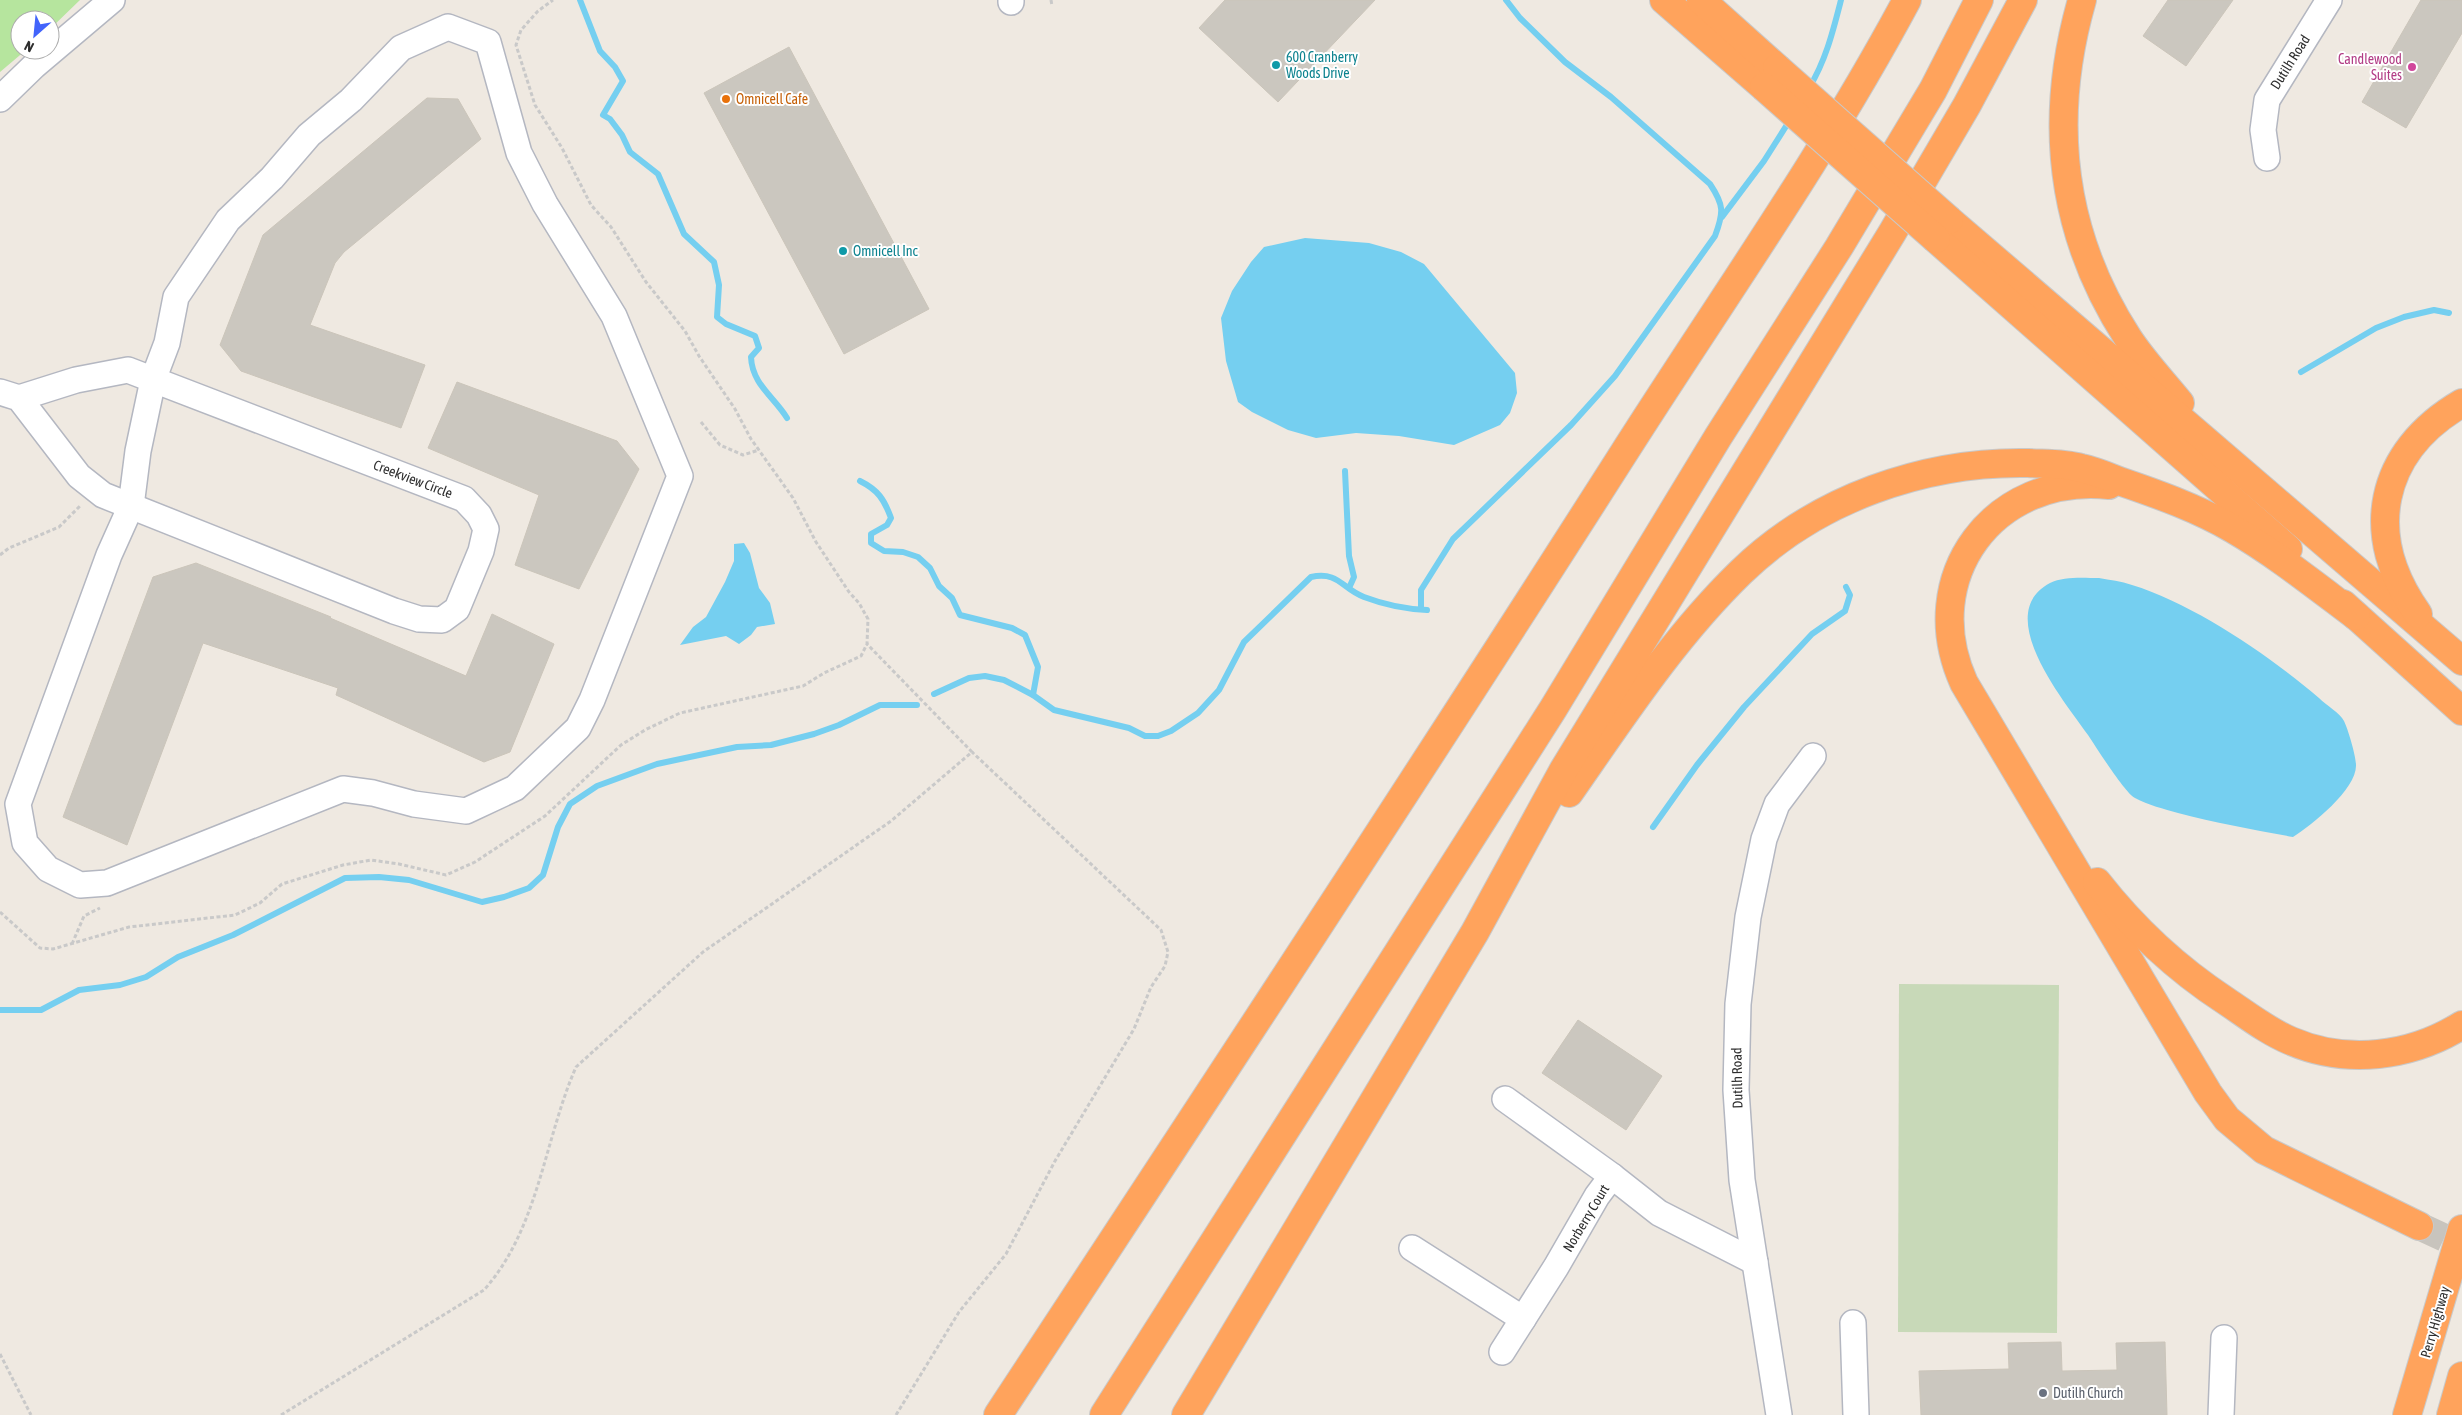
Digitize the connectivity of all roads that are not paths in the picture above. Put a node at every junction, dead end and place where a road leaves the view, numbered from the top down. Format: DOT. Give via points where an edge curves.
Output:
graph roads {
  1 [pos="112,0"];
  2 [pos="1664,0"];
  3 [pos="1701,0"];
  4 [pos="1907,0"];
  5 [pos="1979,0"];
  6 [pos="2023,0"];
  7 [pos="2082,0"];
  8 [pos="2329,0"];
  9 [pos="1771,77"];
  10 [pos="0,99"];
  11 [pos="2267,158"];
  12 [pos="1943,230"];
  13 [pos="153,380"];
  14 [pos="9,395"];
  15 [pos="2462,403"];
  16 [pos="2218,449"];
  17 [pos="2143,489"];
  18 [pos="131,506"];
  19 [pos="2356,616"];
  20 [pos="2457,657"];
  21 [pos="2462,711"];
  22 [pos="1813,756"];
  23 [pos="2038,807"];
  24 [pos="1475,932"];
  25 [pos="2462,1024"];
  26 [pos="1505,1099"];
  27 [pos="1612,1176"];
  28 [pos="2419,1226"];
  29 [pos="2462,1229"];
  30 [pos="1412,1248"];
  31 [pos="1755,1262"];
  32 [pos="1523,1319"];
  33 [pos="1853,1323"];
  34 [pos="2224,1338"];
  35 [pos="1502,1352"];
  36 [pos="2462,1376"];
  37 [pos="998,1415"];
  38 [pos="1104,1415"];
  39 [pos="1186,1415"];
  40 [pos="1779,1415"];
  41 [pos="1856,1415"];
  42 [pos="2220,1415"];
  43 [pos="2407,1415"];
  44 [pos="2451,1415"];
  1 -- 10 [label="street"];
  2 -- 9 [label="highway"];
  3 -- 9 [label="highway"];
  4 -- 37 [label="highway" via="1836,125 1777,219"];
  5 -- 38 [label="highway" via="1924,107 1839,247 1718,437 1553,709"];
  6 -- 24 [label="highway" via="1892,233 1564,768"];
  7 -- 16 [label="highway" via="2068,61 2062,137 2065,174 2076,226 2089,267 2129,340"];
  8 -- 11 [label="street, Dutilh Road" via="2267,100 2263,123"];
  9 -- 12 [label="highway, bridge"];
  12 -- 16 [label="highway"];
  12 -- 19 [label="highway" via="2282,543"];
  13 -- 14 [label="street, Creekview Circle" via="128,370"];
  13 -- 18 [label="street" via="138,451"];
  13 -- 18 [label="street, Creekview Circle" via="464,499 479,515 486,530 482,551 457,610 442,620 419,619"];
  13 -- 18 [label="street" via="167,343 176,298 228,220 272,178 309,135 351,100 401,48 448,27 488,42 519,153 545,204 614,316 680,476 578,728 515,788 466,811 343,789 107,883 80,885 48,869 26,843 18,804 109,555"];
  14 -- 18 [label="street, Creekview Circle" via="79,476 102,495"];
  15 -- 20 [label="highway" via="2428,426 2414,442 2394,474 2385,510 2387,547 2400,584 2421,618"];
  16 -- 20 [label="highway"];
  17 -- 19 [label="highway" via="2186,505 2232,528"];
  17 -- 23 [label="highway" via="2087,484 2034,494 1990,522 1958,571 1952,590 1949,628 1956,666"];
  17 -- 24 [label="highway" via="2080,467 2002,463 1922,475 1876,488 1797,528 1770,548 1708,606 1652,675"];
  19 -- 21 [label="highway"];
  22 -- 31 [label="street, Dutilh Road" via="1788,787 1769,822 1755,876 1742,960 1736,1090 1742,1180"];
  23 -- 25 [label="highway" via="2140,930 2189,975 2274,1033 2308,1047 2345,1055 2365,1055 2426,1043"];
  23 -- 28 [label="highway" via="2208,1093 2227,1119 2278,1158"];
  24 -- 39 [label="highway"];
  26 -- 27 [label="street"];
  27 -- 31 [label="street, Norberry Court" via="1659,1213"];
  27 -- 32 [label="street, Norberry Court"];
  29 -- 43 [label="highway, Perry Highway"];
  30 -- 32 [label="street"];
  31 -- 40 [label="street, Dutilh Road"];
  32 -- 35 [label="street, Norberry Court"];
  33 -- 41 [label="street"];
  34 -- 42 [label="street"];
  36 -- 44 [label="highway"];
}
